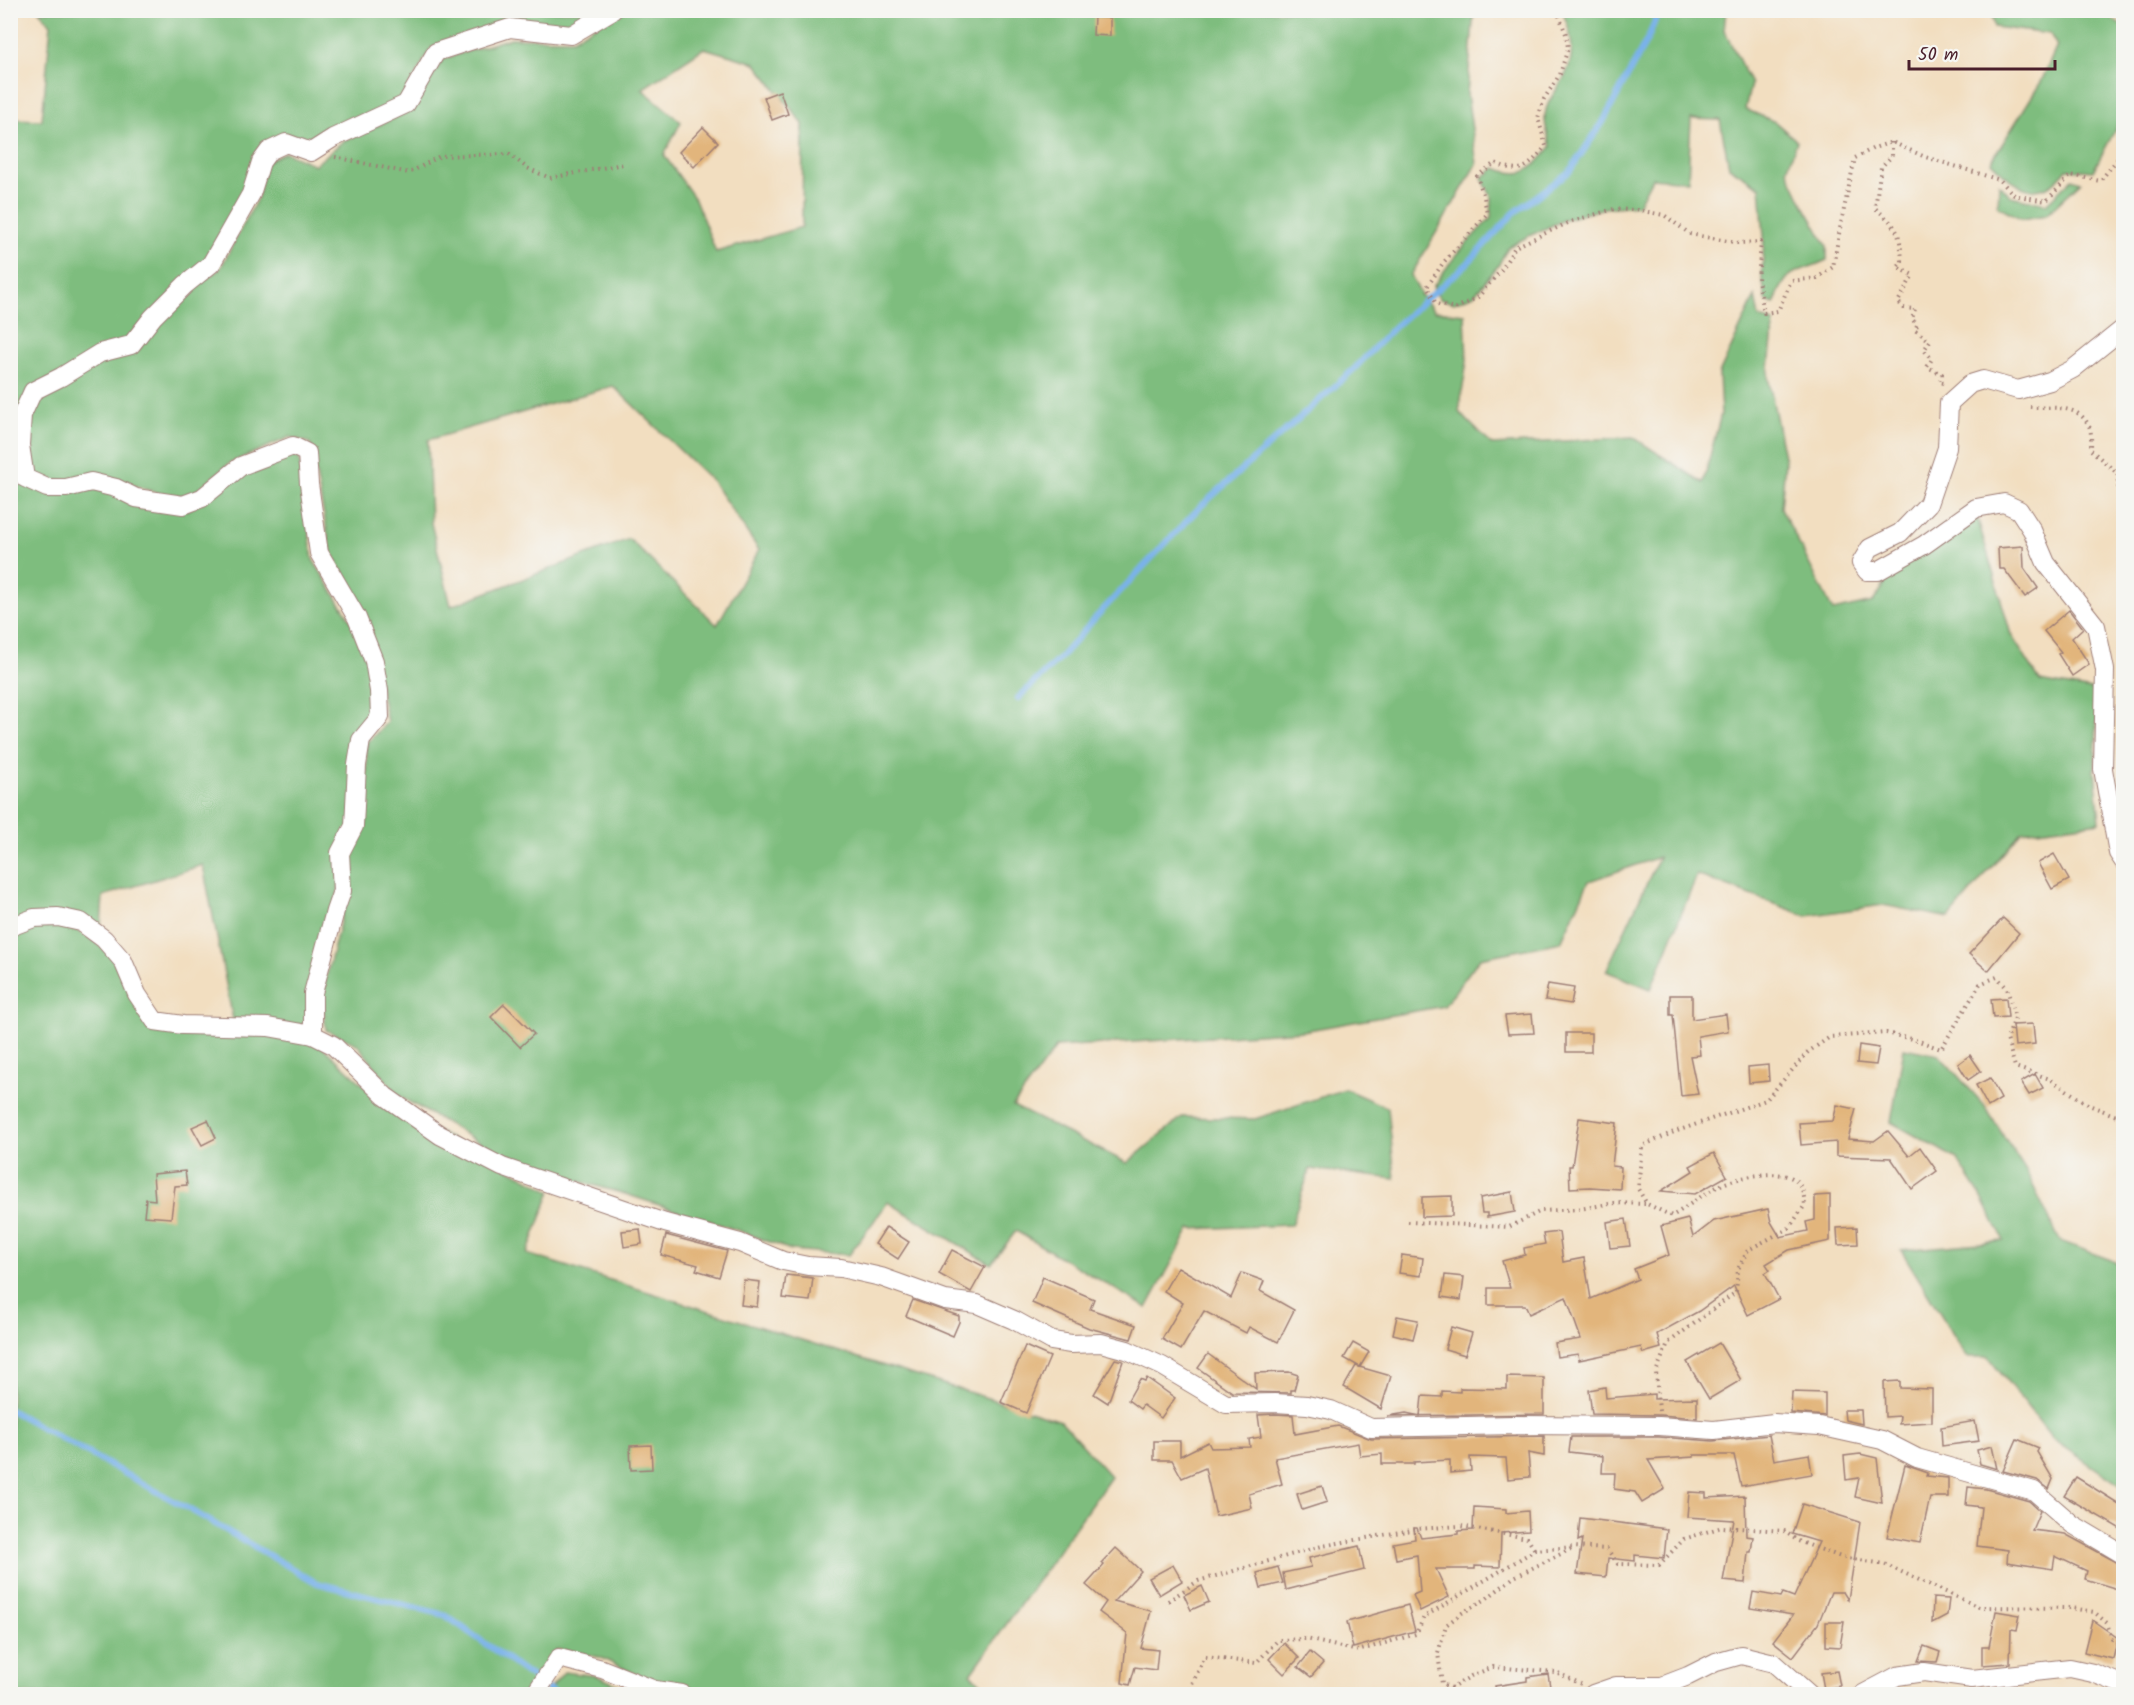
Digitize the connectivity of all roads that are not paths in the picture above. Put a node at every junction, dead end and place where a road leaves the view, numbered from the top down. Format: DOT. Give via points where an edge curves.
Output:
graph roads {
  1 [pos="613,10"];
  2 [pos="2124,328"];
  3 [pos="2124,862"];
  4 [pos="10,927"];
  5 [pos="313,1035"];
  6 [pos="2124,1555"];
  7 [pos="2124,1685"];
  8 [pos="1598,1693"];
  9 [pos="535,1695"];
  10 [pos="681,1695"];
  11 [pos="1809,1695"];
  12 [pos="1863,1695"];
  1 -- 5 [label="street" via="571,35 510,28 436,52 406,104 311,152 286,143 268,151 251,194 211,264 153,317 131,345 100,353 33,391 22,415 20,445 25,478 47,488 91,482 136,498 183,505 202,498 241,466 293,446 307,453 319,553 357,618 374,661 380,708 380,717 361,740 354,826 340,853 342,891 314,993"];
  2 -- 3 [label="street" via="2073,369 2049,381 2018,390 1983,380 1970,384 1948,403 1947,448 1928,504 1899,533 1870,548 1861,563 1867,571 1878,572 1976,508 2004,503 2019,510 2046,563 2096,626 2105,670 2103,769 2118,853"];
  4 -- 5 [label="street" via="34,918 58,917 81,922 104,939 123,961 137,994 155,1021 268,1027"];
  5 -- 6 [label="street" via="333,1045 385,1096 440,1135 502,1167 665,1223 740,1243 783,1261 841,1268 881,1277 945,1300 977,1304 1052,1341 1101,1343 1127,1350 1226,1404 1307,1405 1330,1410 1371,1428 1514,1425 1714,1430 1774,1423 1819,1426 1882,1440 1917,1458 2034,1491 2072,1524"];
  7 -- 12 [label="street" via="2070,1668 1972,1679 1924,1672 1897,1676"];
  8 -- 11 [label="street" via="1616,1686 1662,1686 1741,1655 1774,1663"];
  9 -- 10 [label="street" via="559,1658"];
}
